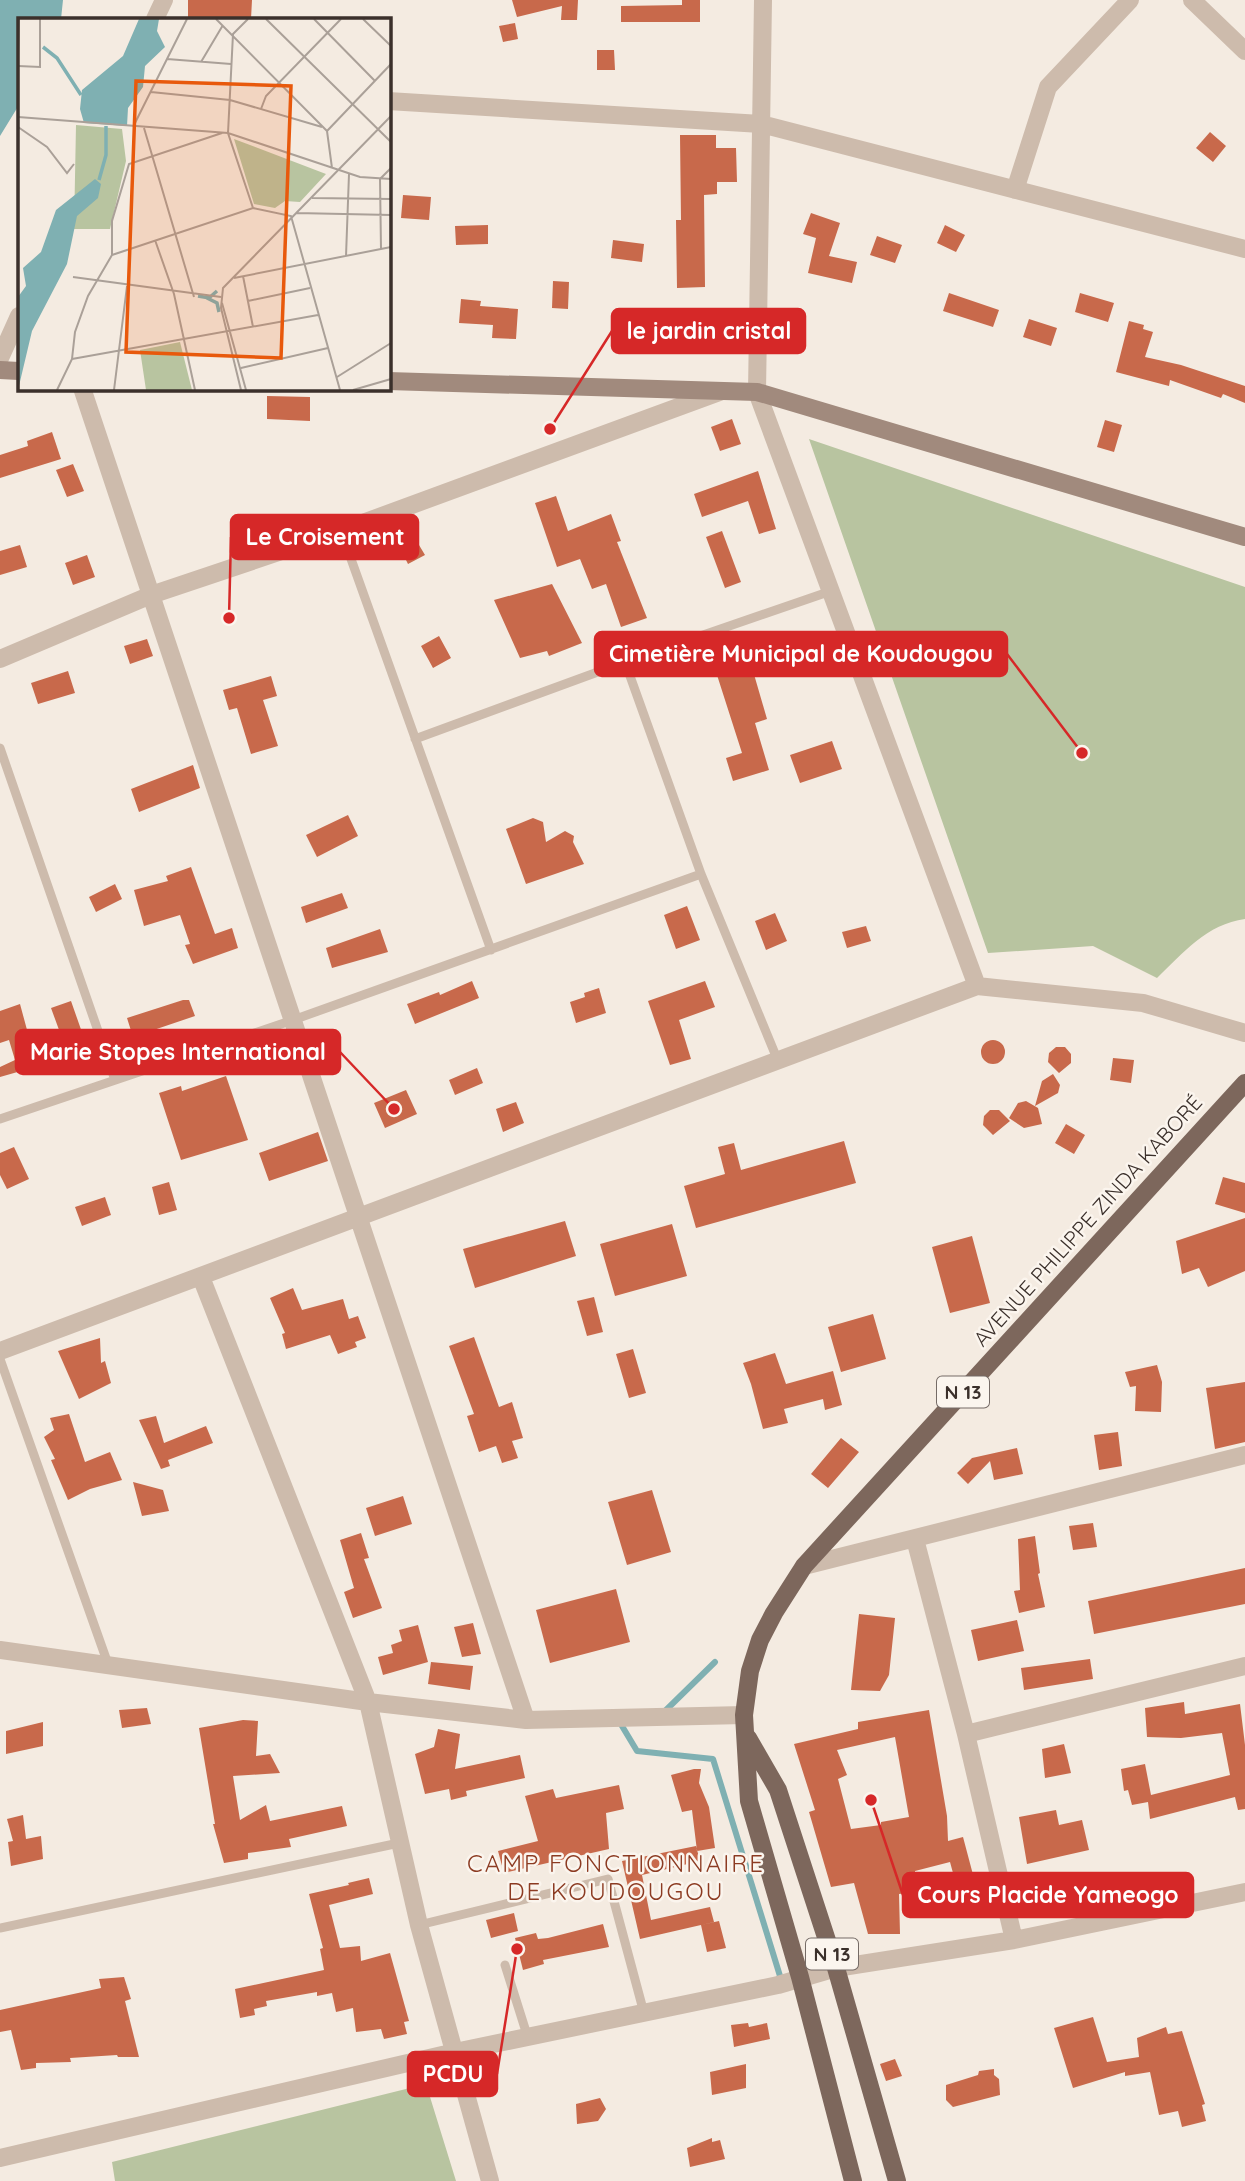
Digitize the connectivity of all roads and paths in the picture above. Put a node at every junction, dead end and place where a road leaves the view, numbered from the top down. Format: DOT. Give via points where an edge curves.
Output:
graph roads {
  1 [pos="164,0"];
  2 [pos="763,0"];
  3 [pos="1130,0"];
  4 [pos="1192,0"];
  5 [pos="155,18"];
  6 [pos="1245,51"];
  7 [pos="390,101"];
  8 [pos="761,124"];
  9 [pos="1015,190"];
  10 [pos="1245,249"];
  11 [pos="18,318"];
  12 [pos="0,358"];
  13 [pos="0,370"];
  14 [pos="18,371"];
  15 [pos="390,381"];
  16 [pos="83,390"];
  17 [pos="722,391"];
  18 [pos="757,392"];
  19 [pos="341,531"];
  20 [pos="1245,537"];
  21 [pos="831,591"];
  22 [pos="151,595"];
  23 [pos="0,659"];
  24 [pos="625,662"];
  25 [pos="415,739"];
  26 [pos="0,748"];
  27 [pos="701,874"];
  28 [pos="491,950"];
  29 [pos="977,986"];
  30 [pos="293,1020"];
  31 [pos="1245,1033"];
  32 [pos="778,1060"];
  33 [pos="115,1080"];
  34 [pos="1245,1083"];
  35 [pos="0,1119"];
  36 [pos="359,1217"];
  37 [pos="201,1277"];
  38 [pos="0,1351"];
  39 [pos="0,1359"];
  40 [pos="1245,1455"];
  41 [pos="915,1539"];
  42 [pos="804,1566"];
  43 [pos="0,1650"];
  44 [pos="108,1664"];
  45 [pos="1245,1666"];
  46 [pos="368,1702"];
  47 [pos="744,1715"];
  48 [pos="526,1720"];
  49 [pos="966,1734"];
  50 [pos="746,1735"];
  51 [pos="399,1843"];
  52 [pos="1245,1892"];
  53 [pos="419,1925"];
  54 [pos="0,1928"];
  55 [pos="1014,1940"];
  56 [pos="505,1965"];
  57 [pos="836,1969"];
  58 [pos="800,1977"];
  59 [pos="644,2013"];
  60 [pos="528,2038"];
  61 [pos="455,2052"];
  62 [pos="0,2158"];
  63 [pos="490,2181"];
  64 [pos="853,2181"];
  65 [pos="897,2181"];
  1 -- 5 [label="street"];
  2 -- 8 [label="street"];
  3 -- 9 [label="street" via="1048,88"];
  4 -- 6 [label="street"];
  7 -- 8 [label="street"];
  8 -- 9 [label="street"];
  8 -- 18 [label="street"];
  9 -- 10 [label="street"];
  11 -- 12 [label="street"];
  13 -- 14 [label="street"];
  15 -- 17 [label="street"];
  16 -- 22 [label="street"];
  17 -- 18 [label="street"];
  17 -- 19 [label="street"];
  18 -- 20 [label="street"];
  18 -- 21 [label="street"];
  19 -- 22 [label="street"];
  19 -- 25 [label="lane"];
  21 -- 24 [label="lane"];
  21 -- 29 [label="street"];
  22 -- 23 [label="street"];
  22 -- 30 [label="street"];
  24 -- 25 [label="lane"];
  24 -- 27 [label="lane"];
  25 -- 28 [label="lane"];
  26 -- 33 [label="lane"];
  27 -- 28 [label="lane"];
  27 -- 32 [label="lane"];
  28 -- 30 [label="lane"];
  29 -- 31 [label="street" via="1143,1003"];
  29 -- 32 [label="street"];
  30 -- 33 [label="lane"];
  30 -- 36 [label="street"];
  32 -- 36 [label="street"];
  33 -- 35 [label="lane"];
  34 -- 42 [label="main road, AVENUE PHILIPPE ZINDA KABORÉ / N 13"];
  36 -- 37 [label="street"];
  36 -- 48 [label="street"];
  37 -- 38 [label="street"];
  37 -- 46 [label="street"];
  39 -- 44 [label="lane"];
  40 -- 41 [label="street"];
  41 -- 42 [label="street"];
  41 -- 49 [label="street"];
  42 -- 47 [label="main road, AVENUE PHILIPPE ZINDA KABORÉ / N 13" via="760,1640"];
  43 -- 44 [label="street"];
  44 -- 46 [label="street"];
  45 -- 49 [label="street"];
  46 -- 48 [label="street"];
  46 -- 51 [label="street"];
  47 -- 48 [label="street"];
  47 -- 50 [label="main road, AVENUE PHILIPPE ZINDA KABORÉ / N 13"];
  49 -- 55 [label="street"];
  50 -- 57 [label="main road, AVENUE PHILIPPE ZINDA KABORÉ / N 13" via="778,1790"];
  50 -- 58 [label="main road, AVENUE PHILIPPE ZINDA KABORÉ / N 13" via="749,1801"];
  51 -- 53 [label="street"];
  51 -- 54 [label="lane"];
  52 -- 55 [label="street"];
  53 -- 59 [label="lane" via="608,1879"];
  53 -- 61 [label="street"];
  55 -- 57 [label="street"];
  56 -- 60 [label="lane"];
  57 -- 58 [label="street"];
  57 -- 65 [label="main road, AVENUE PHILIPPE ZINDA KABORÉ / N 13"];
  58 -- 59 [label="street"];
  58 -- 64 [label="main road, AVENUE PHILIPPE ZINDA KABORÉ / N 13"];
  59 -- 60 [label="street"];
  60 -- 61 [label="street"];
  61 -- 62 [label="street"];
  61 -- 63 [label="street"];
}
